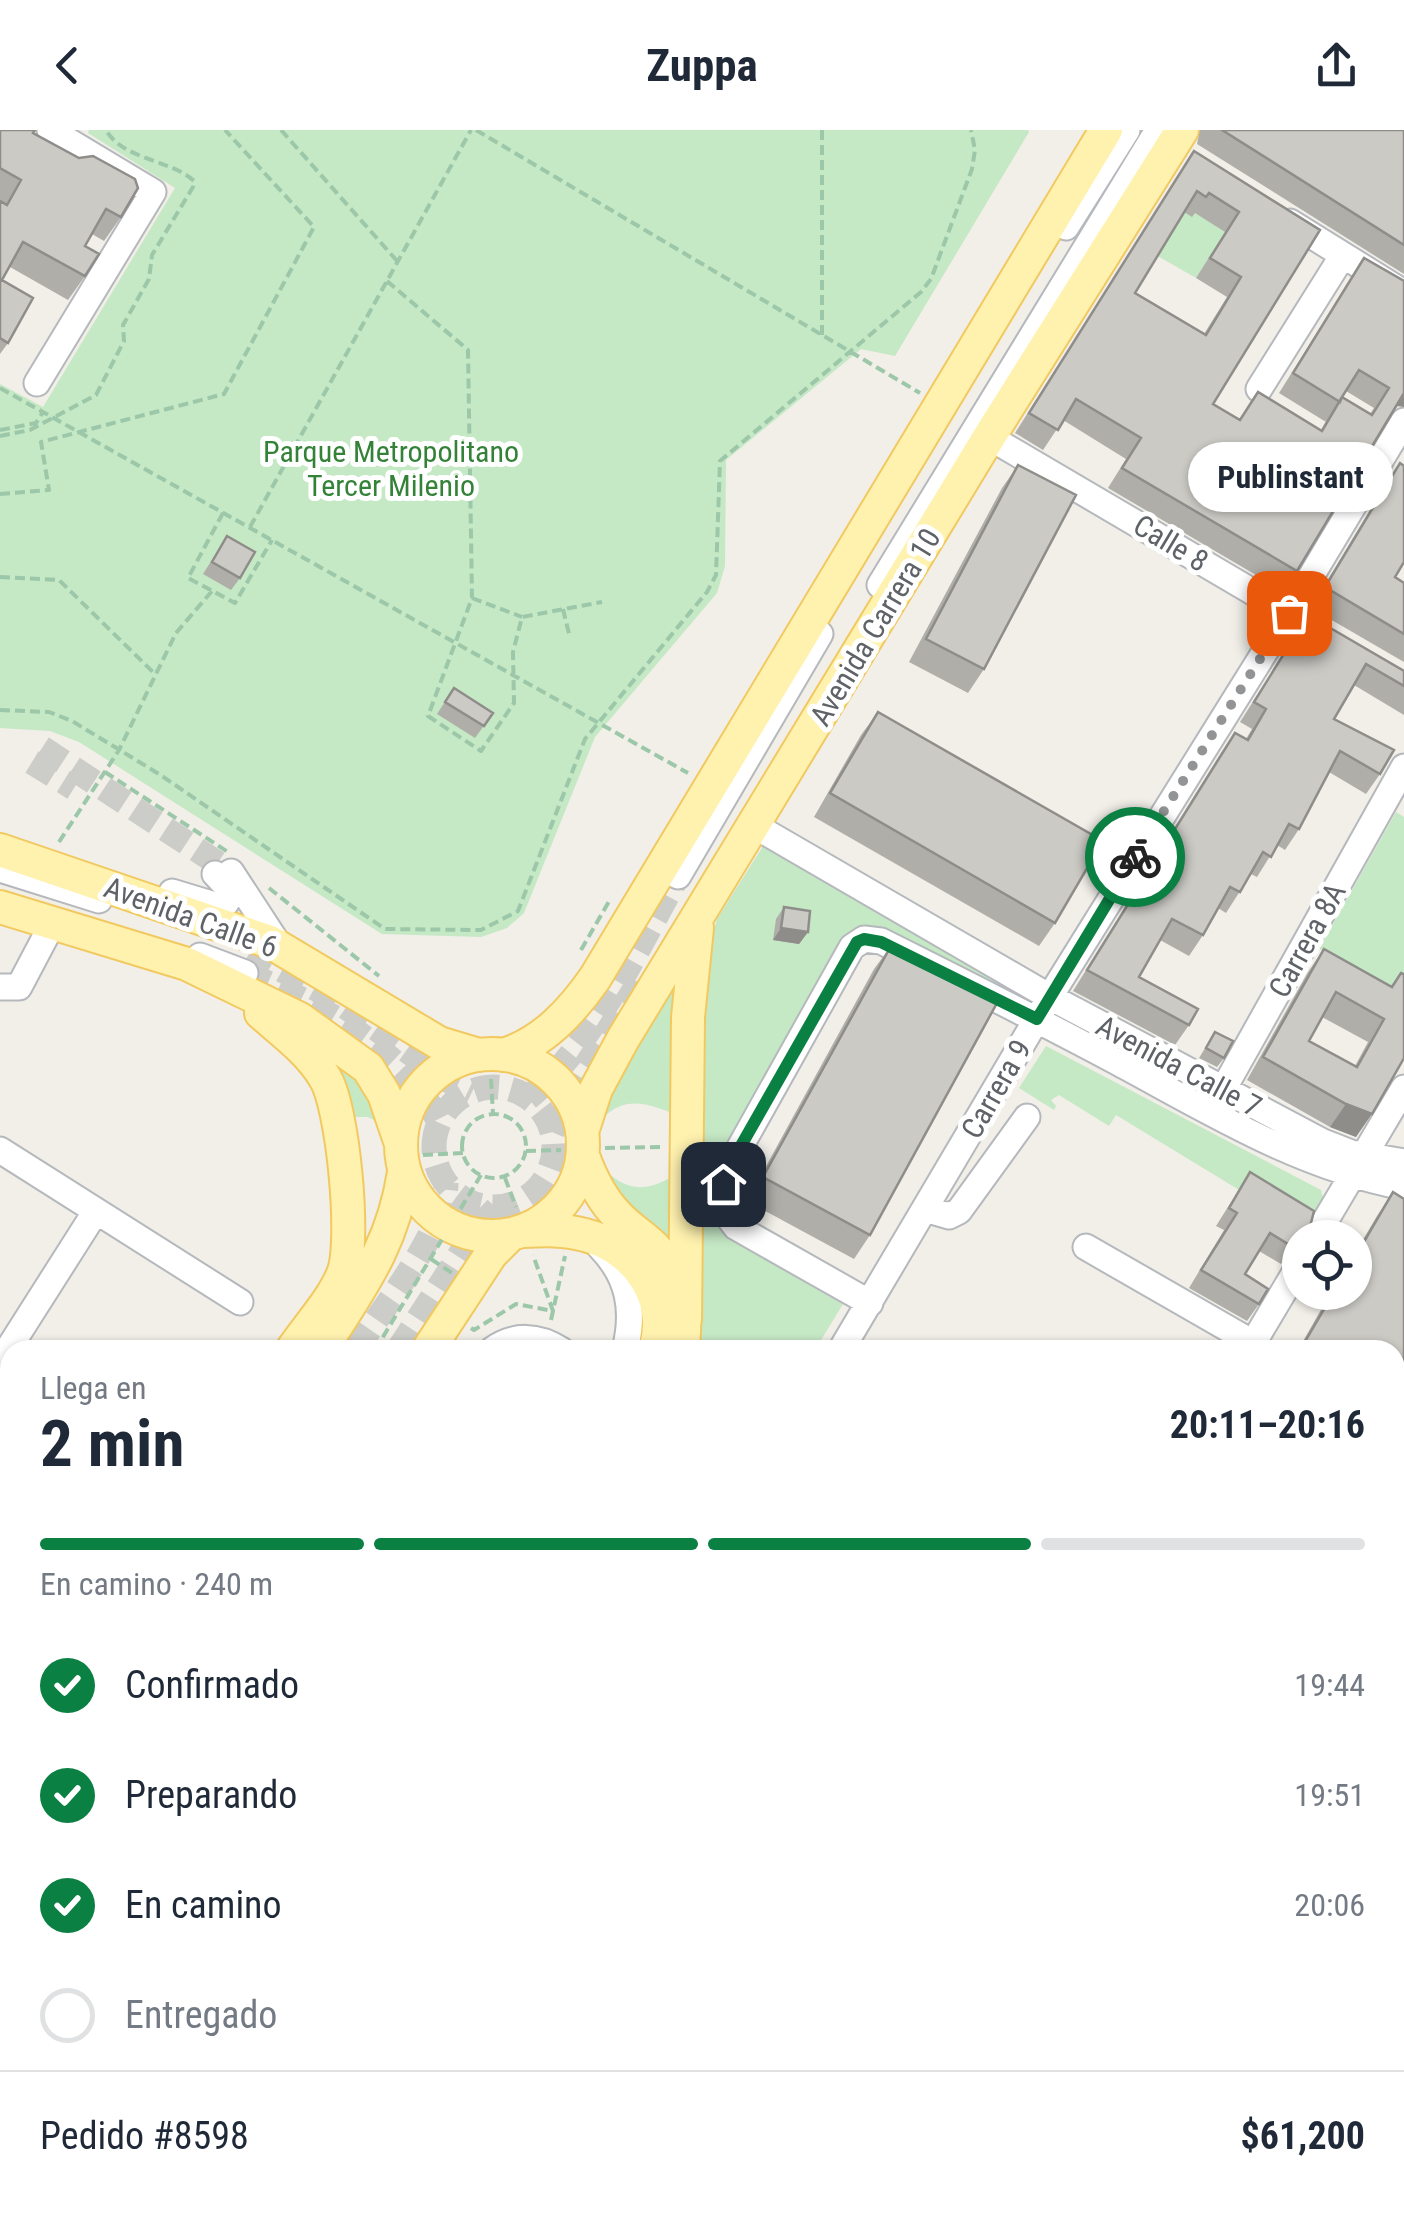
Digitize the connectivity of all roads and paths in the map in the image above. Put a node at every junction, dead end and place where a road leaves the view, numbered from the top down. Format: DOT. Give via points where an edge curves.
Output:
graph roads {
  1 [pos="50,130"];
  2 [pos="106,130"];
  3 [pos="225,130"];
  4 [pos="282,130"];
  5 [pos="474,130"];
  6 [pos="822,130"];
  7 [pos="971,130"];
  8 [pos="1110,130"];
  9 [pos="1178,143"];
  10 [pos="1262,204"];
  11 [pos="1343,255"];
  12 [pos="398,262"];
  13 [pos="388,280"];
  14 [pos="1404,293"];
  15 [pos="822,336"];
  16 [pos="848,352"];
  17 [pos="37,383"];
  18 [pos="0,388"];
  19 [pos="1259,389"];
  20 [pos="920,393"];
  21 [pos="43,412"];
  22 [pos="54,419"];
  23 [pos="1404,420"];
  24 [pos="0,434"];
  25 [pos="81,434"];
  26 [pos="990,436"];
  27 [pos="1394,460"];
  28 [pos="0,494"];
  29 [pos="223,512"];
  30 [pos="250,528"];
  31 [pos="272,540"];
  32 [pos="0,577"];
  33 [pos="212,591"];
  34 [pos="472,598"];
  35 [pos="602,602"];
  36 [pos="564,609"];
  37 [pos="1289,613"];
  38 [pos="522,617"];
  39 [pos="1320,631"];
  40 [pos="569,634"];
  41 [pos="456,642"];
  42 [pos="514,674"];
  43 [pos="156,675"];
  44 [pos="0,710"];
  45 [pos="599,722"];
  46 [pos="120,750"];
  47 [pos="1404,768"];
  48 [pos="688,773"];
  49 [pos="756,826"];
  50 [pos="56,846"];
  51 [pos="0,850"];
  52 [pos="0,869"];
  53 [pos="94,882"];
  54 [pos="0,891"];
  55 [pos="616,891"];
  56 [pos="693,892"];
  57 [pos="0,906"];
  58 [pos="48,932"];
  59 [pos="577,956"];
  60 [pos="249,962"];
  61 [pos="9,987"];
  62 [pos="1049,1006"];
  63 [pos="491,1061"];
  64 [pos="1404,1088"];
  65 [pos="1217,1101"];
  66 [pos="493,1114"];
  67 [pos="1028,1117"];
  68 [pos="583,1146"];
  69 [pos="687,1146"];
  70 [pos="0,1150"];
  71 [pos="526,1151"];
  72 [pos="463,1154"];
  73 [pos="407,1156"];
  74 [pos="1404,1162"];
  75 [pos="1358,1166"];
  76 [pos="481,1175"];
  77 [pos="505,1176"];
  78 [pos="1404,1188"];
  79 [pos="926,1209"];
  80 [pos="96,1211"];
  81 [pos="1326,1220"];
  82 [pos="451,1226"];
  83 [pos="521,1237"];
  84 [pos="583,1247"];
  85 [pos="1086,1248"];
  86 [pos="1282,1294"];
  87 [pos="240,1302"];
  88 [pos="870,1303"];
  89 [pos="553,1311"];
  90 [pos="550,1324"];
  91 [pos="466,1326"];
  92 [pos="683,1335"];
  93 [pos="14,1340"];
  94 [pos="299,1340"];
  95 [pos="327,1340"];
  96 [pos="381,1340"];
  97 [pos="435,1340"];
  98 [pos="510,1340"];
  99 [pos="539,1340"];
  100 [pos="627,1340"];
  101 [pos="657,1340"];
  102 [pos="847,1340"];
  103 [pos="1241,1340"];
  104 [pos="1255,1340"];
  1 -- 17 [label="street" via="153,192"];
  2 -- 22 [label="path" via="113,140 183,172 193,187 152,255 124,341 96,395"];
  3 -- 25 [label="path" via="314,227 224,394"];
  4 -- 12 [label="path"];
  5 -- 12 [label="path"];
  5 -- 15 [label="path"];
  6 -- 15 [label="path"];
  7 -- 16 [label="path" via="975,158 937,270 922,292"];
  8 -- 56 [label="street" via="942,426"];
  8 -- 63 [label="main road, Avenida Carrera 10" via="595,978 559,1022"];
  9 -- 26 [label="main road, Avenida Carrera 10"];
  9 -- 56 [label="street" via="975,425"];
  10 -- 11 [label="street"];
  11 -- 14 [label="street"];
  11 -- 19 [label="street"];
  12 -- 13 [label="path"];
  13 -- 30 [label="path"];
  13 -- 34 [label="path" via="468,350"];
  15 -- 16 [label="path"];
  16 -- 20 [label="path"];
  16 -- 45 [label="path" via="720,460 716,576"];
  18 -- 21 [label="path"];
  21 -- 22 [label="path"];
  21 -- 24 [label="path" via="36,423"];
  22 -- 24 [label="path"];
  22 -- 25 [label="path"];
  23 -- 27 [label="street, Carrera 9"];
  25 -- 28 [label="path" via="41,442 49,490"];
  25 -- 29 [label="path"];
  26 -- 37 [label="street, Calle 8"];
  26 -- 49 [label="main road, Avenida Carrera 10"];
  27 -- 37 [label="street, Carrera 9"];
  29 -- 30 [label="path"];
  29 -- 33 [label="path" via="188,578"];
  30 -- 31 [label="path"];
  31 -- 33 [label="path" via="235,602"];
  31 -- 41 [label="path"];
  32 -- 43 [label="path" via="59,580"];
  33 -- 43 [label="path" via="176,634"];
  34 -- 38 [label="path"];
  34 -- 41 [label="path"];
  35 -- 36 [label="path"];
  36 -- 38 [label="path"];
  36 -- 40 [label="path"];
  37 -- 39 [label="street, Calle 8"];
  37 -- 62 [label="street, Carrera 9"];
  38 -- 42 [label="path"];
  41 -- 42 [label="path"];
  41 -- 42 [label="path" via="428,716 482,751 514,703"];
  42 -- 45 [label="path"];
  43 -- 46 [label="path"];
  44 -- 46 [label="path" via="62,715"];
  45 -- 46 [label="path" via="585,739 518,911 480,930 385,929"];
  45 -- 48 [label="path"];
  46 -- 50 [label="path"];
  47 -- 65 [label="street, Carrera 8A"];
  49 -- 56 [label="main road, Avenida Carrera 10"];
  49 -- 62 [label="street, Avenida Calle 7"];
  51 -- 53 [label="main road, Avenida Calle 6"];
  52 -- 60 [label="street" via="167,921"];
  53 -- 60 [label="main road, Avenida Calle 6" via="201,916"];
  53 -- 60 [label="street" via="141,884 218,906 231,898 232,892 223,873"];
  54 -- 60 [label="street" via="172,946"];
  55 -- 59 [label="path"];
  56 -- 68 [label="main road, Avenida Carrera 10" via="604,1072"];
  56 -- 69 [label="main road"];
  57 -- 60 [label="main road, Avenida Calle 6" via="187,964"];
  58 -- 61 [label="street"];
  60 -- 63 [label="main road, Avenida Calle 6"];
  60 -- 73 [label="main road, Avenida Calle 6" via="300,1019 368,1068"];
  60 -- 94 [label="main road" via="318,1068 339,1119 345,1270"];
  62 -- 65 [label="street, Avenida Calle 7"];
  62 -- 79 [label="street, Carrera 9"];
  62 -- 88 [label="street" via="881,942 857,942 726,1172 722,1197 736,1227"];
  63 -- 66 [label="path"];
  63 -- 68 [label="main road, Avenida Calle 6" via="540,1068 556,1080 569,1096"];
  63 -- 73 [label="main road, Avenida Carrera 10" via="445,1067 418,1090 403,1123"];
  64 -- 75 [label="street"];
  65 -- 75 [label="street, Avenida Calle 7" via="1323,1142"];
  66 -- 71 [label="path" via="517,1123"];
  66 -- 72 [label="path" via="467,1129"];
  67 -- 79 [label="street" via="959,1212"];
  68 -- 69 [label="path"];
  68 -- 71 [label="path"];
  68 -- 83 [label="main road, Avenida Carrera 10" via="574,1186 556,1211"];
  68 -- 92 [label="main road" via="608,1204 666,1264"];
  69 -- 92 [label="main road"];
  70 -- 80 [label="street"];
  71 -- 77 [label="path"];
  72 -- 73 [label="path"];
  72 -- 76 [label="path"];
  73 -- 82 [label="main road, Avenida Calle 6" via="413,1192"];
  73 -- 95 [label="main road" via="387,1241"];
  74 -- 75 [label="street, Avenida Calle 7"];
  75 -- 78 [label="street, Avenida Calle 7"];
  75 -- 81 [label="street"];
  76 -- 77 [label="path"];
  76 -- 82 [label="path"];
  77 -- 83 [label="path"];
  79 -- 88 [label="street, Carrera 9"];
  80 -- 87 [label="street"];
  80 -- 93 [label="street"];
  82 -- 83 [label="main road" via="487,1237"];
  82 -- 96 [label="path"];
  83 -- 84 [label="main road" via="553,1230"];
  83 -- 89 [label="path"];
  83 -- 97 [label="main road" via="485,1263"];
  84 -- 89 [label="path" via="565,1253"];
  84 -- 100 [label="street" via="620,1270 629,1292"];
  84 -- 101 [label="main road" via="628,1257 644,1275 659,1313"];
  85 -- 103 [label="street"];
  86 -- 104 [label="street"];
  88 -- 102 [label="street, Carrera 9"];
  89 -- 90 [label="path"];
  89 -- 91 [label="path" via="516,1304 474,1330"];
  98 -- 99 [label="street"];
}
